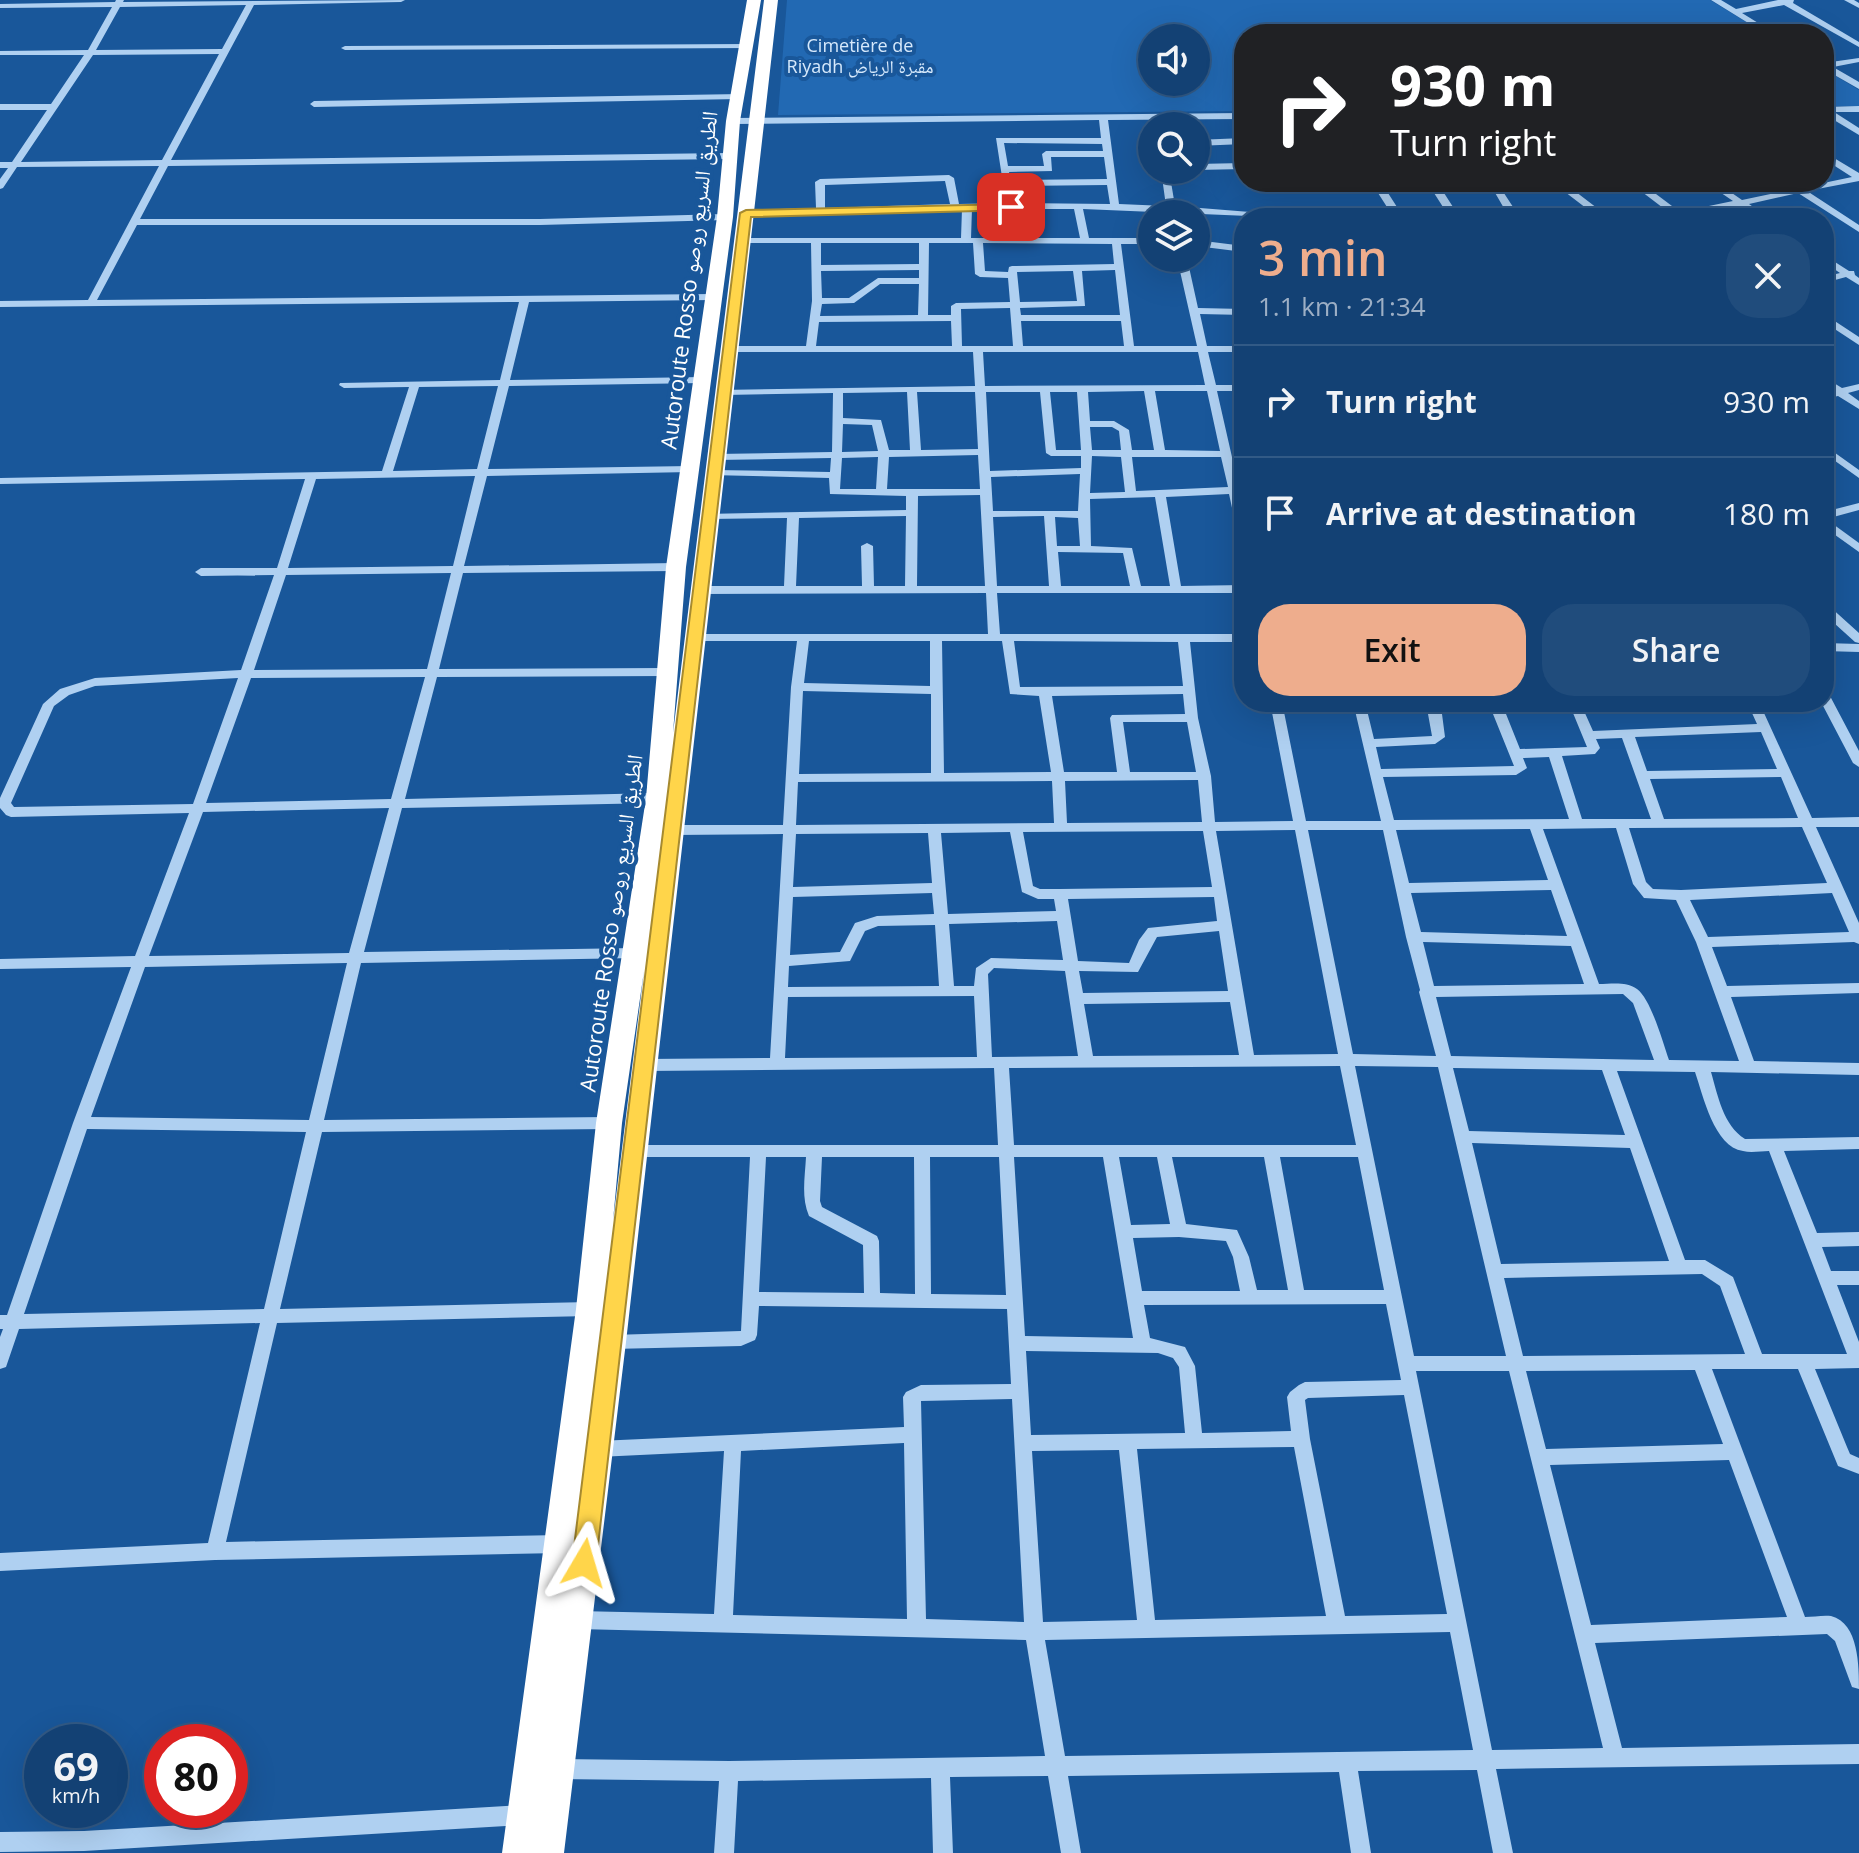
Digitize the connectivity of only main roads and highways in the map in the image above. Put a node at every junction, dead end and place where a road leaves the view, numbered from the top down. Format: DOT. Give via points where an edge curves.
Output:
graph roads {
  1 [pos="754,0"];
  2 [pos="771,0"];
  3 [pos="735,215"];
  4 [pos="714,386"];
  5 [pos="707,466"];
  6 [pos="519,1853"];
  7 [pos="547,1853"];
  1 -- 3 [label="highway, Autoroute Rosso الطريق السريع روصو" via="729,156"];
  2 -- 3 [label="highway, Autoroute Rosso الطريق السريع روصو" via="759,121"];
  3 -- 4 [label="highway, Autoroute Rosso الطريق السريع روصو" via="713,297"];
  3 -- 4 [label="highway, Autoroute Rosso الطريق السريع روصو" via="743,240 730,349"];
  4 -- 5 [label="highway, Autoroute Rosso الطريق السريع روصو"];
  5 -- 6 [label="highway, Autoroute Rosso الطريق السريع روصو" via="676,567 657,798 609,1123"];
  5 -- 7 [label="highway, Autoroute Rosso الطريق السريع روصو" via="709,516 701,590"];
}
